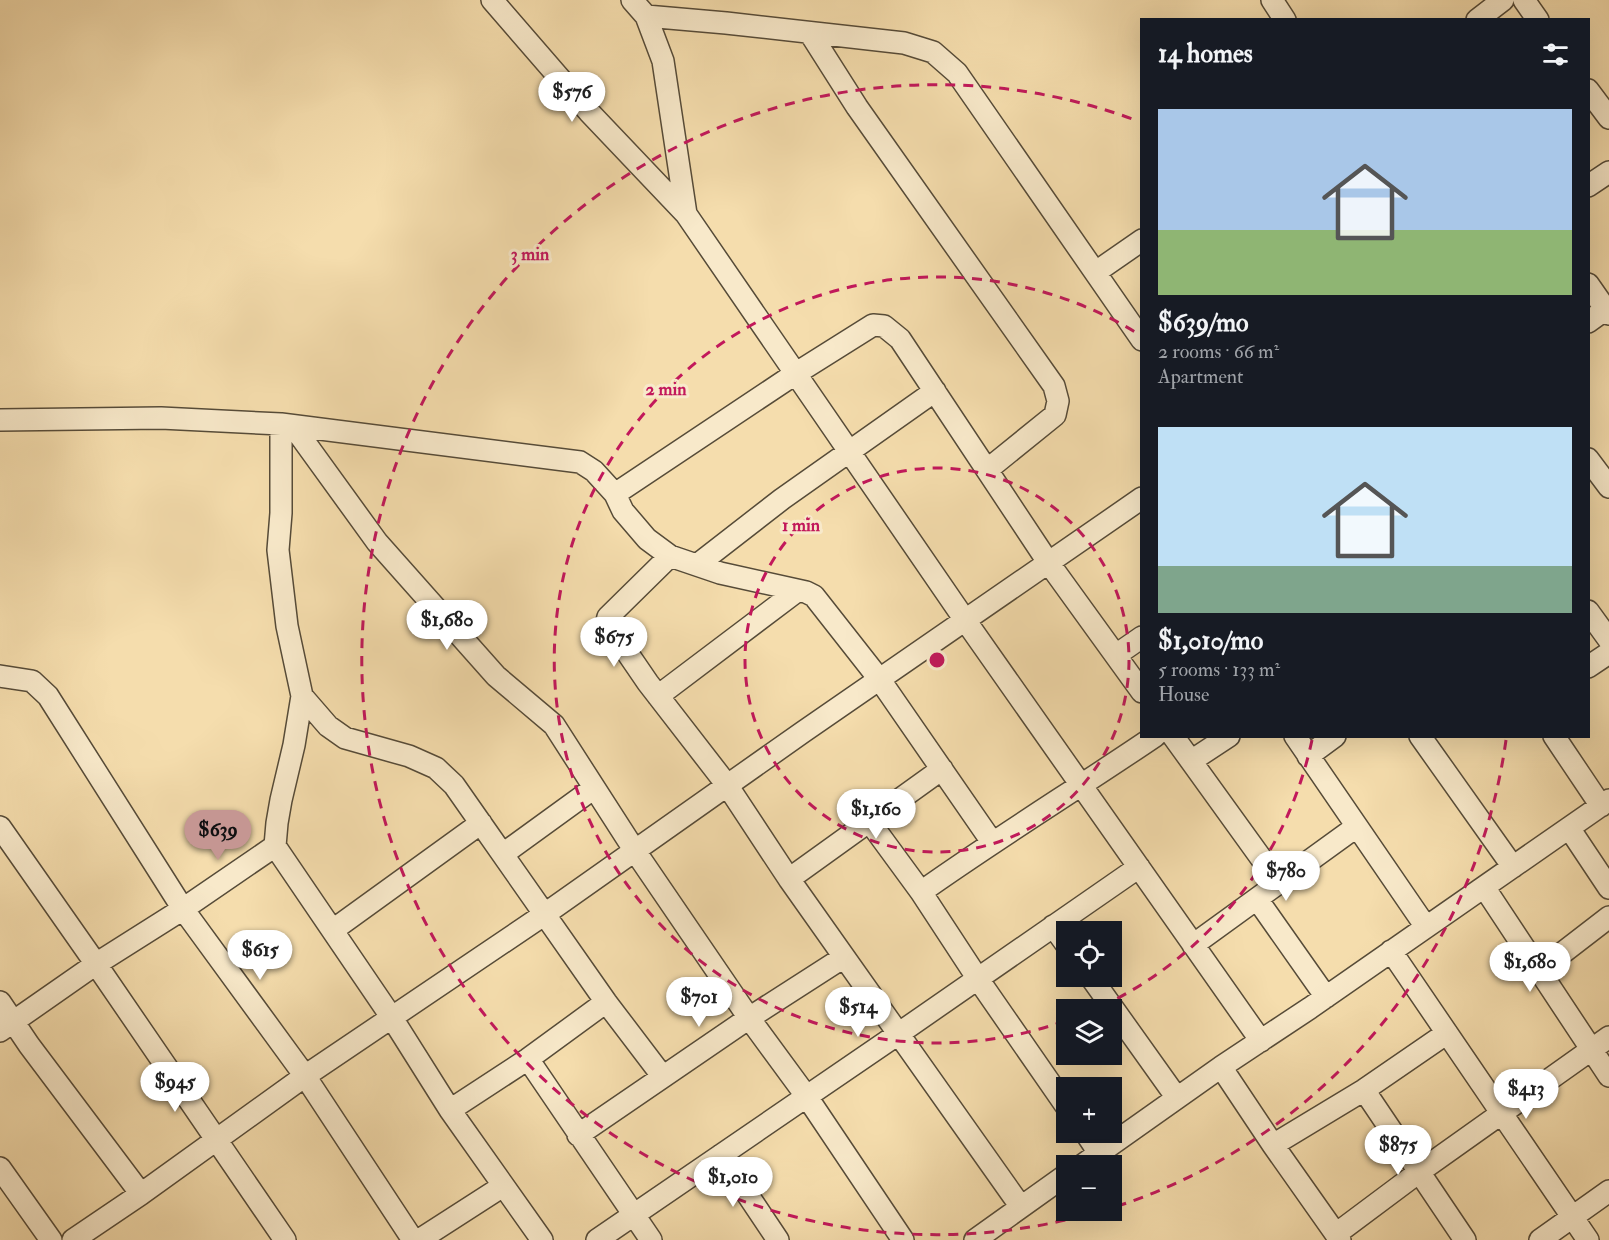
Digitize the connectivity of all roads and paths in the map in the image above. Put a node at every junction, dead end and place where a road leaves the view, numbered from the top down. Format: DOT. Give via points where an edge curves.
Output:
graph roads {
  1 [pos="492,0"];
  2 [pos="632,0"];
  3 [pos="1272,0"];
  4 [pos="1503,0"];
  5 [pos="1524,0"];
  6 [pos="646,16"];
  7 [pos="1284,18"];
  8 [pos="1480,18"];
  9 [pos="1537,18"];
  10 [pos="810,33"];
  11 [pos="1590,93"];
  12 [pos="1609,118"];
  13 [pos="1609,172"];
  14 [pos="1590,185"];
  15 [pos="686,214"];
  16 [pos="1140,241"];
  17 [pos="1096,272"];
  18 [pos="1590,287"];
  19 [pos="1607,311"];
  20 [pos="1590,321"];
  21 [pos="1140,337"];
  22 [pos="795,374"];
  23 [pos="935,391"];
  24 [pos="0,420"];
  25 [pos="287,425"];
  26 [pos="849,452"];
  27 [pos="1590,461"];
  28 [pos="987,470"];
  29 [pos="1607,478"];
  30 [pos="615,494"];
  31 [pos="1140,499"];
  32 [pos="670,556"];
  33 [pos="1048,562"];
  34 [pos="697,565"];
  35 [pos="797,591"];
  36 [pos="1590,614"];
  37 [pos="965,620"];
  38 [pos="1140,638"];
  39 [pos="1609,640"];
  40 [pos="1609,652"];
  41 [pos="1116,656"];
  42 [pos="1590,666"];
  43 [pos="0,676"];
  44 [pos="880,680"];
  45 [pos="1140,689"];
  46 [pos="302,696"];
  47 [pos="658,696"];
  48 [pos="1152,738"];
  49 [pos="1174,738"];
  50 [pos="1226,738"];
  51 [pos="1296,738"];
  52 [pos="1332,738"];
  53 [pos="1421,738"];
  54 [pos="1556,738"];
  55 [pos="1308,756"];
  56 [pos="1191,761"];
  57 [pos="942,769"];
  58 [pos="727,785"];
  59 [pos="1082,785"];
  60 [pos="594,788"];
  61 [pos="1605,803"];
  62 [pos="869,821"];
  63 [pos="480,822"];
  64 [pos="0,827"];
  65 [pos="1356,827"];
  66 [pos="1569,828"];
  67 [pos="992,842"];
  68 [pos="276,846"];
  69 [pos="635,851"];
  70 [pos="503,854"];
  71 [pos="1139,867"];
  72 [pos="1513,867"];
  73 [pos="789,879"];
  74 [pos="1279,883"];
  75 [pos="1484,887"];
  76 [pos="1609,888"];
  77 [pos="921,892"];
  78 [pos="1257,899"];
  79 [pos="183,909"];
  80 [pos="545,914"];
  81 [pos="1609,918"];
  82 [pos="1053,926"];
  83 [pos="1426,927"];
  84 [pos="333,930"];
  85 [pos="1056,930"];
  86 [pos="1193,945"];
  87 [pos="1391,951"];
  88 [pos="844,957"];
  89 [pos="96,964"];
  90 [pos="1539,971"];
  91 [pos="978,979"];
  92 [pos="1098,987"];
  93 [pos="1326,997"];
  94 [pos="0,1002"];
  95 [pos="606,1002"];
  96 [pos="392,1018"];
  97 [pos="749,1018"];
  98 [pos="7,1027"];
  99 [pos="898,1034"];
  100 [pos="1447,1034"];
  101 [pos="1609,1037"];
  102 [pos="1261,1041"];
  103 [pos="1591,1050"];
  104 [pos="528,1059"];
  105 [pos="1221,1067"];
  106 [pos="305,1076"];
  107 [pos="1609,1076"];
  108 [pos="663,1077"];
  109 [pos="1365,1090"];
  110 [pos="1056,1092"];
  111 [pos="807,1097"];
  112 [pos="1177,1098"];
  113 [pos="450,1110"];
  114 [pos="1501,1114"];
  115 [pos="578,1135"];
  116 [pos="217,1139"];
  117 [pos="1092,1143"];
  118 [pos="1273,1145"];
  119 [pos="1099,1153"];
  120 [pos="721,1155"];
  121 [pos="1096,1155"];
  122 [pos="0,1168"];
  123 [pos="1419,1172"];
  124 [pos="1056,1182"];
  125 [pos="503,1186"];
  126 [pos="1609,1191"];
  127 [pos="141,1194"];
  128 [pos="1021,1208"];
  129 [pos="634,1215"];
  130 [pos="1572,1217"];
  131 [pos="276,1237"];
  132 [pos="1338,1237"];
  133 [pos="51,1240"];
  134 [pos="73,1240"];
  135 [pos="413,1240"];
  136 [pos="419,1240"];
  137 [pos="542,1240"];
  138 [pos="597,1240"];
  139 [pos="651,1240"];
  140 [pos="778,1240"];
  141 [pos="903,1240"];
  142 [pos="975,1240"];
  143 [pos="1465,1240"];
  144 [pos="1540,1240"];
  145 [pos="1588,1240"];
  1 -- 15 [label="street" via="589,112"];
  2 -- 6 [label="street"];
  3 -- 7 [label="street"];
  4 -- 8 [label="street"];
  5 -- 9 [label="street"];
  6 -- 10 [label="street"];
  6 -- 15 [label="street" via="663,61"];
  10 -- 17 [label="street" via="904,43 933,52 957,73"];
  10 -- 28 [label="street" via="857,107 1054,386 1058,401 1055,415"];
  11 -- 12 [label="street"];
  13 -- 14 [label="street"];
  15 -- 22 [label="street"];
  16 -- 17 [label="street"];
  17 -- 21 [label="street"];
  18 -- 19 [label="street"];
  19 -- 20 [label="street"];
  22 -- 23 [label="street" via="873,325 884,326 900,339"];
  22 -- 26 [label="street"];
  22 -- 30 [label="street"];
  23 -- 26 [label="street"];
  23 -- 28 [label="street"];
  24 -- 25 [label="street" via="161,418"];
  25 -- 30 [label="street" via="580,462"];
  25 -- 46 [label="street" via="278,550 287,626"];
  25 -- 60 [label="street" via="377,542 496,676 554,725"];
  26 -- 34 [label="street"];
  26 -- 37 [label="street"];
  27 -- 29 [label="street"];
  28 -- 33 [label="street"];
  30 -- 32 [label="street" via="646,540"];
  31 -- 33 [label="street"];
  32 -- 34 [label="street"];
  32 -- 47 [label="street" via="607,621"];
  33 -- 37 [label="street"];
  33 -- 41 [label="street"];
  34 -- 35 [label="street"];
  35 -- 44 [label="street" via="814,596"];
  35 -- 47 [label="street"];
  36 -- 39 [label="street"];
  37 -- 44 [label="street"];
  37 -- 59 [label="street"];
  38 -- 41 [label="street"];
  40 -- 42 [label="street"];
  41 -- 45 [label="street"];
  43 -- 79 [label="street" via="32,681 48,696"];
  44 -- 57 [label="street"];
  44 -- 58 [label="street"];
  46 -- 63 [label="street" via="328,726 345,738 436,768 454,785"];
  46 -- 68 [label="street" via="280,800"];
  47 -- 58 [label="street"];
  48 -- 59 [label="street"];
  49 -- 56 [label="street"];
  50 -- 56 [label="street"];
  51 -- 55 [label="street"];
  52 -- 55 [label="street"];
  53 -- 72 [label="street"];
  54 -- 61 [label="street"];
  55 -- 65 [label="street"];
  56 -- 74 [label="street"];
  57 -- 62 [label="street"];
  57 -- 67 [label="street"];
  58 -- 69 [label="street"];
  58 -- 73 [label="street"];
  59 -- 67 [label="street"];
  59 -- 71 [label="street"];
  60 -- 69 [label="street"];
  60 -- 70 [label="street"];
  61 -- 66 [label="street"];
  62 -- 73 [label="street"];
  62 -- 77 [label="street"];
  63 -- 70 [label="street"];
  63 -- 84 [label="street"];
  64 -- 89 [label="street"];
  65 -- 74 [label="street"];
  65 -- 83 [label="street"];
  66 -- 72 [label="street"];
  66 -- 76 [label="street"];
  67 -- 77 [label="street"];
  68 -- 79 [label="street"];
  68 -- 84 [label="street"];
  69 -- 80 [label="street"];
  69 -- 97 [label="street"];
  70 -- 80 [label="street"];
  71 -- 82 [label="street"];
  71 -- 86 [label="street"];
  72 -- 75 [label="street"];
  73 -- 88 [label="street"];
  74 -- 78 [label="street"];
  75 -- 83 [label="street"];
  75 -- 90 [label="street"];
  77 -- 91 [label="street"];
  78 -- 86 [label="street"];
  78 -- 93 [label="street"];
  79 -- 89 [label="street"];
  79 -- 106 [label="street"];
  80 -- 95 [label="street"];
  80 -- 96 [label="street"];
  81 -- 90 [label="street"];
  82 -- 85 [label="street"];
  82 -- 91 [label="street"];
  83 -- 87 [label="street"];
  84 -- 96 [label="street"];
  86 -- 102 [label="street"];
  87 -- 93 [label="street"];
  87 -- 100 [label="street"];
  88 -- 97 [label="street"];
  88 -- 99 [label="street"];
  89 -- 98 [label="street"];
  89 -- 116 [label="street"];
  90 -- 103 [label="street"];
  91 -- 99 [label="street"];
  91 -- 110 [label="street"];
  92 -- 112 [label="street"];
  93 -- 102 [label="street"];
  94 -- 98 [label="street"];
  95 -- 104 [label="street"];
  95 -- 108 [label="street"];
  96 -- 106 [label="street"];
  96 -- 113 [label="street"];
  97 -- 108 [label="street"];
  97 -- 111 [label="street"];
  98 -- 127 [label="street" via="29,1045"];
  99 -- 111 [label="street"];
  99 -- 128 [label="street"];
  100 -- 109 [label="street"];
  100 -- 114 [label="street"];
  101 -- 103 [label="street"];
  102 -- 105 [label="street"];
  103 -- 107 [label="street"];
  103 -- 114 [label="street"];
  104 -- 113 [label="street"];
  104 -- 115 [label="street"];
  105 -- 112 [label="street"];
  105 -- 118 [label="street"];
  106 -- 116 [label="street"];
  106 -- 135 [label="street"];
  108 -- 115 [label="street"];
  109 -- 118 [label="street"];
  109 -- 123 [label="street"];
  111 -- 120 [label="street"];
  111 -- 141 [label="street"];
  112 -- 119 [label="street"];
  113 -- 125 [label="street"];
  114 -- 123 [label="street"];
  114 -- 130 [label="street"];
  115 -- 129 [label="street"];
  116 -- 127 [label="street"];
  116 -- 131 [label="street"];
  117 -- 119 [label="street"];
  118 -- 132 [label="street"];
  119 -- 121 [label="street"];
  120 -- 129 [label="street"];
  120 -- 140 [label="street"];
  122 -- 133 [label="street"];
  123 -- 132 [label="street"];
  123 -- 143 [label="street"];
  124 -- 128 [label="street"];
  125 -- 136 [label="street"];
  125 -- 137 [label="street"];
  126 -- 130 [label="street"];
  127 -- 134 [label="street"];
  128 -- 142 [label="street"];
  129 -- 138 [label="street"];
  129 -- 139 [label="street"];
  130 -- 144 [label="street"];
  130 -- 145 [label="street"];
}
